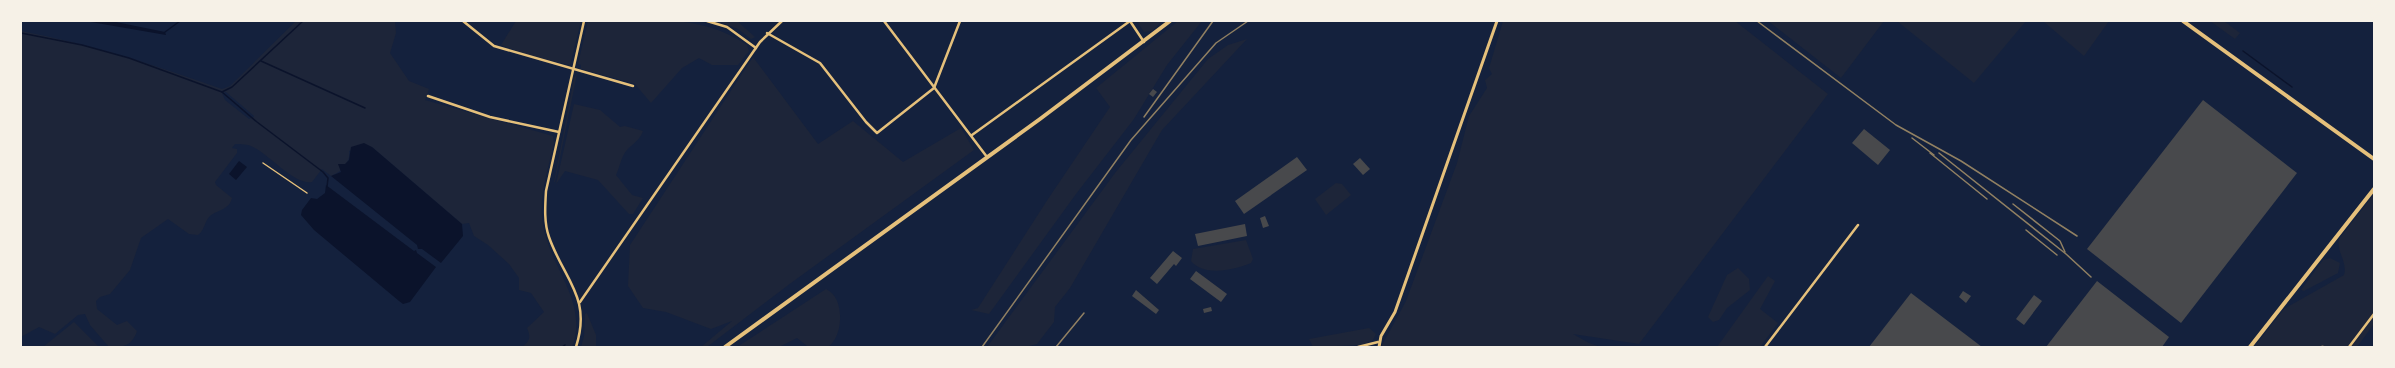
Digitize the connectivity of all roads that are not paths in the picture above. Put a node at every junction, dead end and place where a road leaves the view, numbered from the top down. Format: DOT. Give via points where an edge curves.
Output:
graph roads {
  1 [pos="463,21"];
  2 [pos="584,21"];
  3 [pos="706,21"];
  4 [pos="782,21"];
  5 [pos="884,21"];
  6 [pos="960,21"];
  7 [pos="1130,21"];
  8 [pos="1170,21"];
  9 [pos="1497,21"];
  10 [pos="2183,21"];
  11 [pos="767,33"];
  12 [pos="1145,42"];
  13 [pos="756,48"];
  14 [pos="574,68"];
  15 [pos="633,86"];
  16 [pos="934,88"];
  17 [pos="428,96"];
  18 [pos="559,132"];
  19 [pos="972,135"];
  20 [pos="987,157"];
  21 [pos="2374,159"];
  22 [pos="263,162"];
  23 [pos="2374,189"];
  24 [pos="307,193"];
  25 [pos="1858,225"];
  26 [pos="580,302"];
  27 [pos="2374,314"];
  28 [pos="1378,342"];
  29 [pos="576,347"];
  30 [pos="725,347"];
  31 [pos="1358,347"];
  32 [pos="1379,347"];
  33 [pos="1765,347"];
  34 [pos="2250,347"];
  35 [pos="2349,347"];
  1 -- 14 [label="street" via="494,46"];
  2 -- 14 [label="street"];
  3 -- 13 [label="street" via="727,27"];
  4 -- 11 [label="street"];
  5 -- 16 [label="street"];
  6 -- 16 [label="street"];
  7 -- 12 [label="street"];
  7 -- 19 [label="street"];
  8 -- 12 [label="main road"];
  9 -- 28 [label="street" via="1395,312"];
  10 -- 21 [label="main road"];
  11 -- 13 [label="street"];
  11 -- 16 [label="street" via="820,63 877,133"];
  12 -- 20 [label="main road"];
  13 -- 26 [label="street"];
  14 -- 15 [label="street"];
  14 -- 18 [label="street"];
  16 -- 19 [label="street"];
  17 -- 18 [label="street" via="490,117"];
  18 -- 26 [label="street" via="546,191 546,225 549,238"];
  19 -- 20 [label="street"];
  20 -- 30 [label="main road"];
  22 -- 24 [label="lane"];
  23 -- 34 [label="main road"];
  25 -- 33 [label="street"];
  26 -- 29 [label="street" via="582,317"];
  27 -- 35 [label="street"];
  28 -- 31 [label="street"];
  28 -- 32 [label="street"];
}
